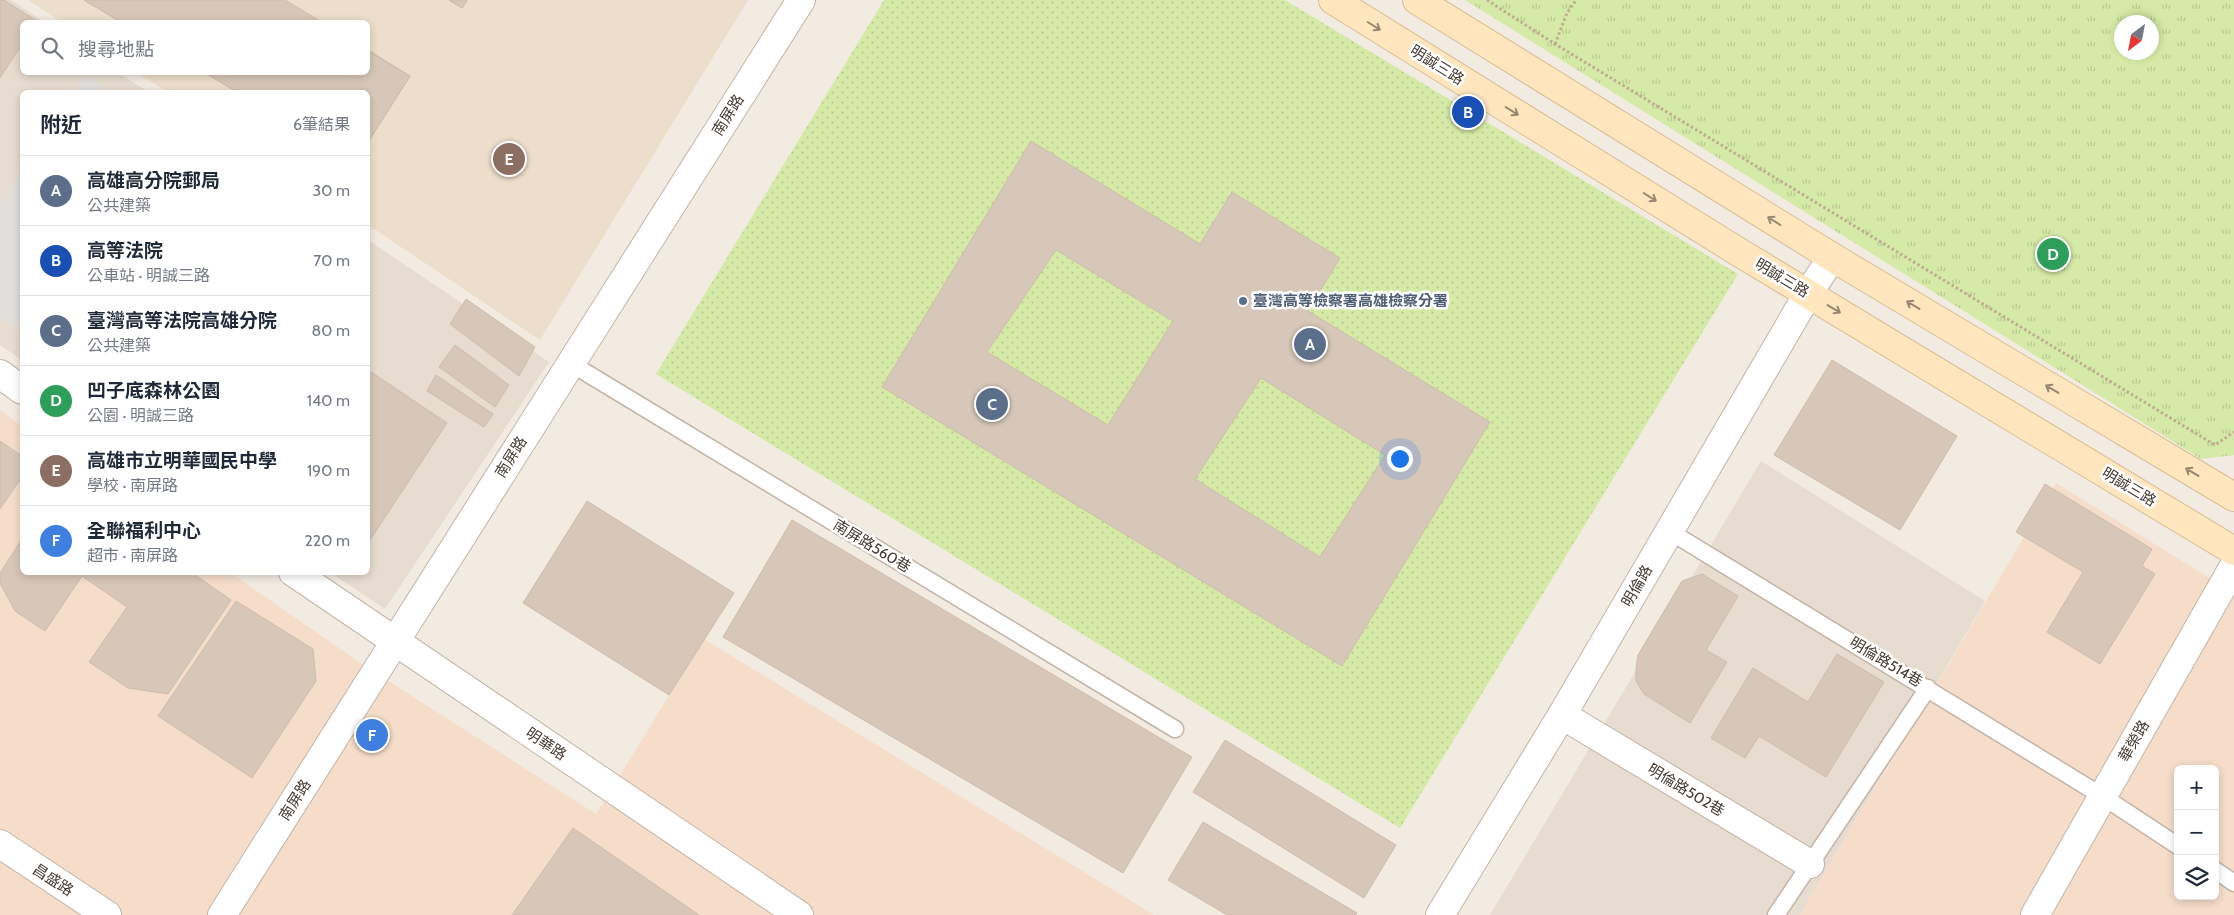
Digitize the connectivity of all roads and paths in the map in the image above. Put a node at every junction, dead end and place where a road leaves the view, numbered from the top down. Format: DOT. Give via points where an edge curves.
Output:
graph roads {
  1 [pos="801,0"];
  2 [pos="1333,0"];
  3 [pos="1417,0"];
  4 [pos="1487,0"];
  5 [pos="1576,0"];
  6 [pos="1555,44"];
  7 [pos="1832,257"];
  8 [pos="1808,294"];
  9 [pos="570,363"];
  10 [pos="0,374"];
  11 [pos="20,389"];
  12 [pos="2234,432"];
  13 [pos="2234,497"];
  14 [pos="1670,531"];
  15 [pos="2234,551"];
  16 [pos="2234,566"];
  17 [pos="297,575"];
  18 [pos="394,641"];
  19 [pos="1928,688"];
  20 [pos="1562,715"];
  21 [pos="1175,730"];
  22 [pos="2102,796"];
  23 [pos="2174,843"];
  24 [pos="0,844"];
  25 [pos="1810,864"];
  26 [pos="2219,873"];
  27 [pos="2234,883"];
  28 [pos="107,915"];
  29 [pos="222,915"];
  30 [pos="799,915"];
  31 [pos="1440,915"];
  32 [pos="1776,915"];
  33 [pos="2035,915"];
  1 -- 9 [label="street, 南屏路"];
  2 -- 8 [label="street, 明誠三路, one-way"];
  7 -- 3 [label="street, one-way"];
  4 -- 6 [label="path"];
  5 -- 6 [label="path" via="1567,13"];
  6 -- 12 [label="path" via="2215,445"];
  7 -- 8 [label="street, 明倫路"];
  13 -- 7 [label="street, one-way"];
  8 -- 14 [label="street, 明倫路"];
  8 -- 15 [label="street, 明誠三路, one-way"];
  9 -- 18 [label="street, 南屏路"];
  9 -- 21 [label="lane, 南屏路560巷"];
  10 -- 11 [label="street"];
  14 -- 19 [label="lane, 明倫路514巷"];
  14 -- 20 [label="street, 明倫路"];
  16 -- 22 [label="street, 華榮路"];
  17 -- 18 [label="street, 明華路"];
  18 -- 29 [label="street, 南屏路"];
  18 -- 30 [label="street, 明華路"];
  19 -- 22 [label="lane, 明倫路514巷"];
  19 -- 25 [label="lane"];
  20 -- 25 [label="street, 明倫路502巷"];
  20 -- 31 [label="street, 明倫路"];
  22 -- 23 [label="lane, 明倫路514巷"];
  22 -- 33 [label="street, 華榮路"];
  24 -- 28 [label="street, 昌盛路"];
  25 -- 32 [label="lane"];
  26 -- 27 [label="lane"];
}
